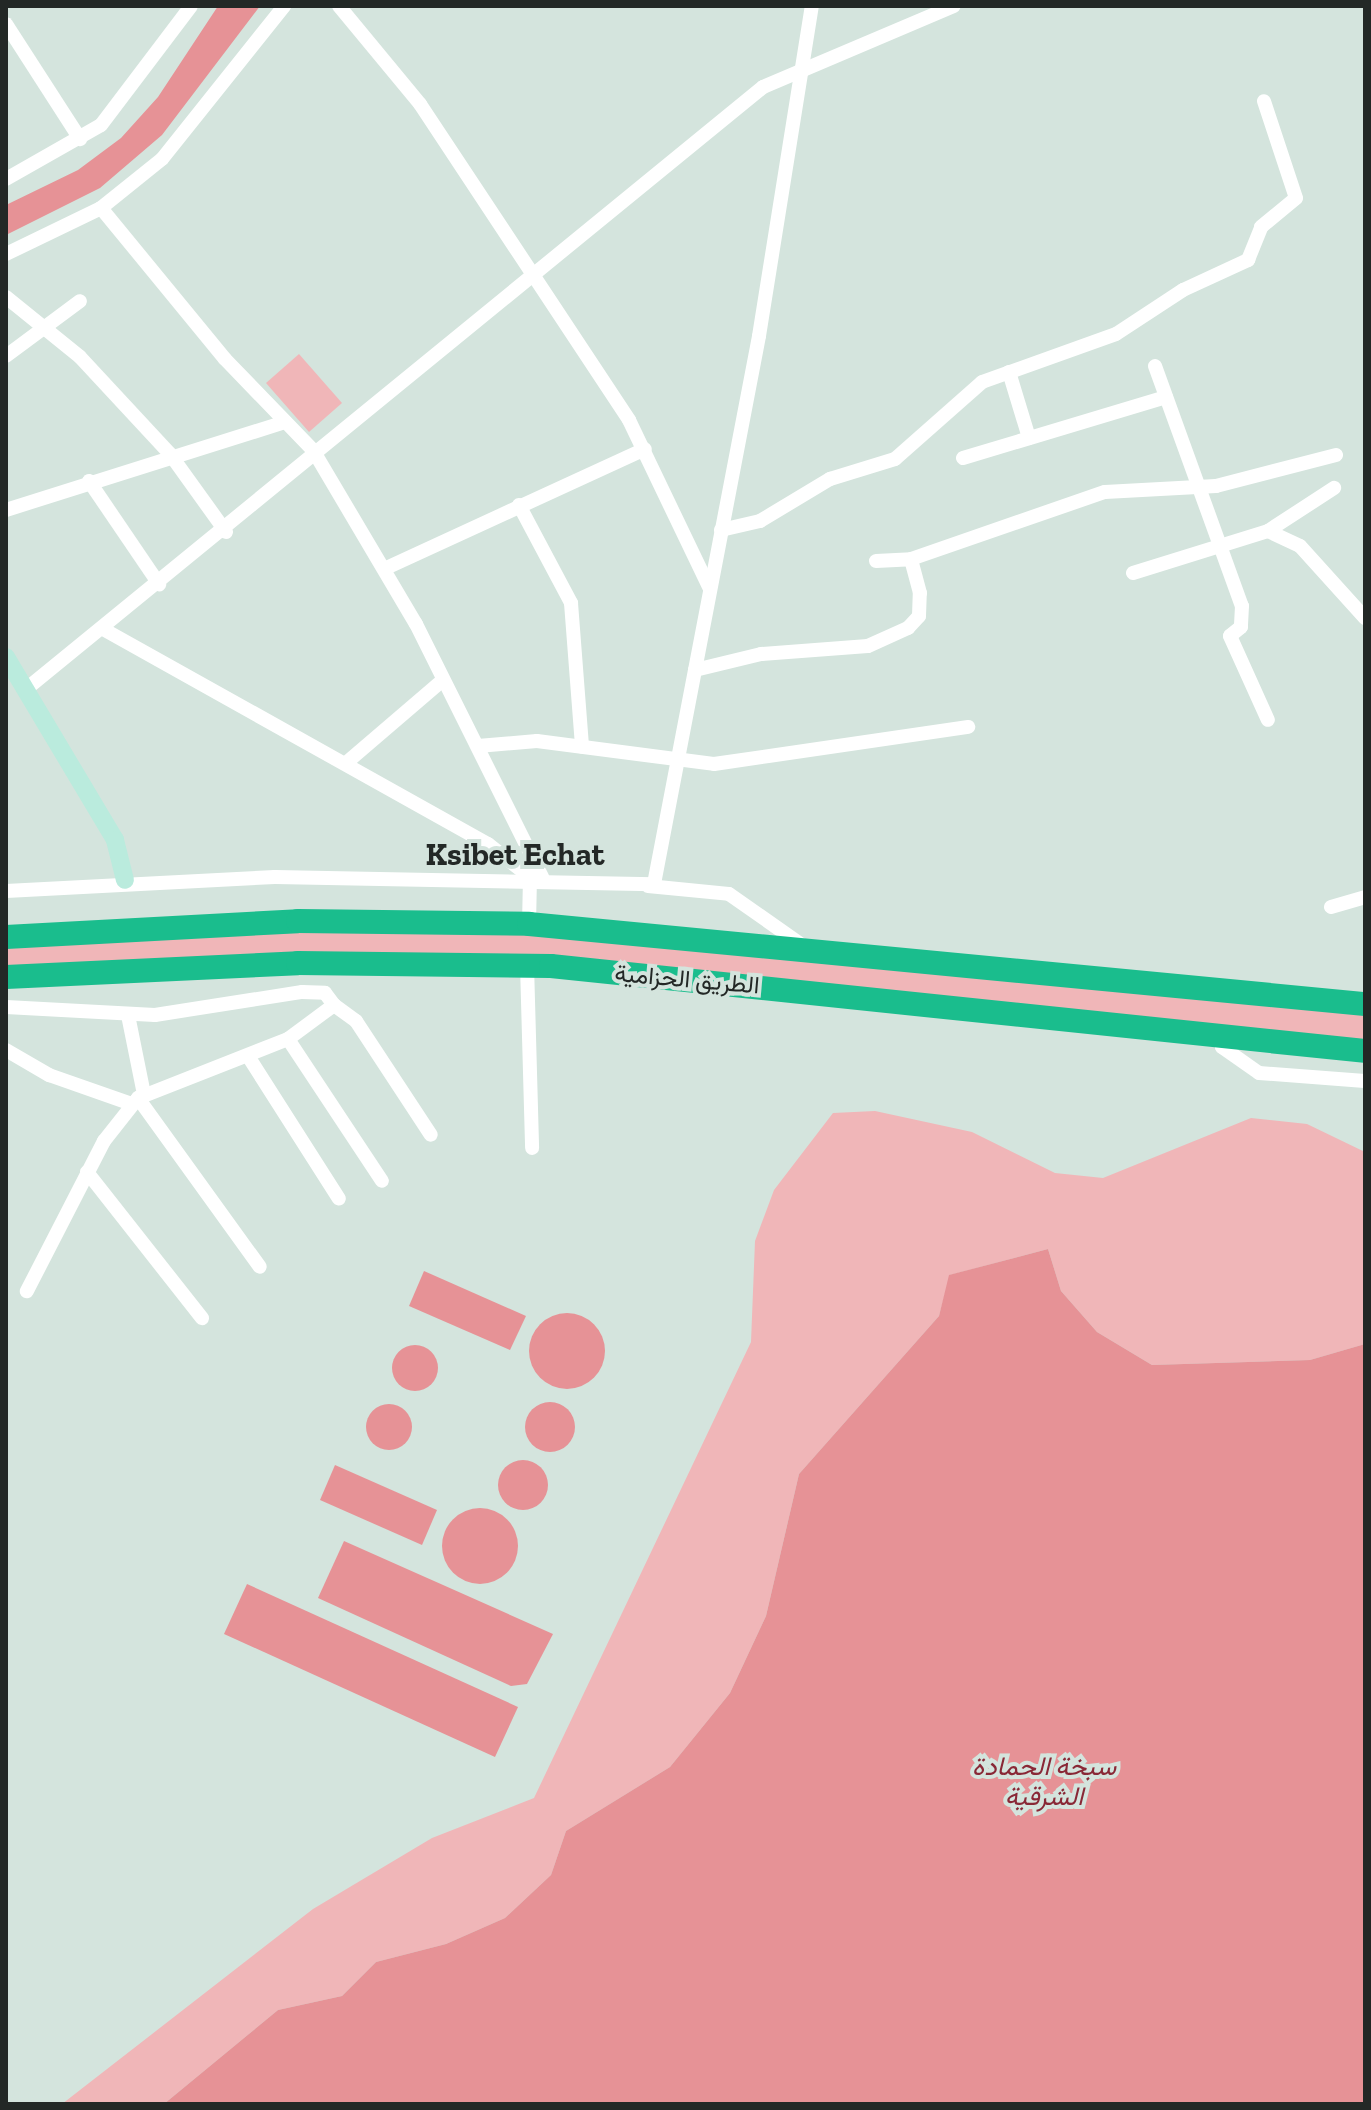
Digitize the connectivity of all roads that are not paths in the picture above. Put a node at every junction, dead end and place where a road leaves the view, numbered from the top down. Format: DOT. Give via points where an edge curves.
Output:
graph roads {
  1 [pos="191,6"];
  2 [pos="284,6"];
  3 [pos="339,6"];
  4 [pos="812,6"];
  5 [pos="954,6"];
  6 [pos="6,24"];
  7 [pos="800,66"];
  8 [pos="1264,101"];
  9 [pos="80,139"];
  10 [pos="6,179"];
  11 [pos="101,208"];
  12 [pos="6,254"];
  13 [pos="533,275"];
  14 [pos="6,297"];
  15 [pos="80,301"];
  16 [pos="46,330"];
  17 [pos="6,356"];
  18 [pos="1155,366"];
  19 [pos="1009,372"];
  20 [pos="1166,397"];
  21 [pos="285,422"];
  22 [pos="1029,438"];
  23 [pos="645,449"];
  24 [pos="313,450"];
  25 [pos="170,454"];
  26 [pos="1336,455"];
  27 [pos="963,458"];
  28 [pos="89,481"];
  29 [pos="1195,486"];
  30 [pos="1334,488"];
  31 [pos="519,505"];
  32 [pos="6,510"];
  33 [pos="721,530"];
  34 [pos="1268,531"];
  35 [pos="226,532"];
  36 [pos="1219,548"];
  37 [pos="911,559"];
  38 [pos="876,561"];
  39 [pos="384,569"];
  40 [pos="1133,573"];
  41 [pos="159,584"];
  42 [pos="709,588"];
  43 [pos="1365,618"];
  44 [pos="103,629"];
  45 [pos="6,657"];
  46 [pos="695,670"];
  47 [pos="443,680"];
  48 [pos="25,690"];
  49 [pos="1268,720"];
  50 [pos="968,727"];
  51 [pos="478,746"];
  52 [pos="582,747"];
  53 [pos="678,760"];
  54 [pos="346,763"];
  55 [pos="536,877"];
  56 [pos="125,880"];
  57 [pos="648,886"];
  58 [pos="6,891"];
  59 [pos="1365,897"];
  60 [pos="1331,907"];
  61 [pos="529,924"];
  62 [pos="6,937"];
  63 [pos="808,950"];
  64 [pos="527,965"];
  65 [pos="6,977"];
  66 [pos="1365,1004"];
  67 [pos="334,1005"];
  68 [pos="6,1007"];
  69 [pos="128,1015"];
  70 [pos="1221,1036"];
  71 [pos="288,1039"];
  72 [pos="6,1050"];
  73 [pos="1365,1051"];
  74 [pos="248,1056"];
  75 [pos="1365,1081"];
  76 [pos="138,1099"];
  77 [pos="431,1135"];
  78 [pos="532,1148"];
  79 [pos="87,1172"];
  80 [pos="382,1181"];
  81 [pos="339,1199"];
  82 [pos="260,1267"];
  83 [pos="27,1291"];
  84 [pos="202,1318"];
  1 -- 9 [label="street" via="118,108"];
  2 -- 11 [label="street" via="186,135"];
  3 -- 13 [label="street" via="378,45"];
  4 -- 7 [label="street"];
  5 -- 7 [label="street"];
  6 -- 9 [label="street"];
  7 -- 13 [label="street" via="688,144"];
  7 -- 33 [label="street"];
  8 -- 19 [label="street" via="1296,198 1261,227 1248,260 1183,290 1116,334"];
  9 -- 10 [label="street"];
  11 -- 12 [label="street"];
  11 -- 21 [label="street"];
  13 -- 23 [label="street"];
  13 -- 24 [label="street"];
  14 -- 16 [label="street"];
  15 -- 16 [label="street"];
  16 -- 17 [label="street"];
  16 -- 25 [label="street"];
  18 -- 20 [label="street"];
  19 -- 22 [label="street"];
  19 -- 33 [label="street" via="946,407 895,459 830,479 760,521"];
  20 -- 22 [label="street"];
  20 -- 29 [label="street"];
  21 -- 24 [label="street"];
  21 -- 25 [label="street"];
  22 -- 27 [label="street"];
  23 -- 31 [label="street"];
  23 -- 42 [label="street"];
  24 -- 35 [label="street"];
  24 -- 39 [label="street"];
  25 -- 28 [label="street"];
  25 -- 35 [label="street"];
  26 -- 29 [label="street"];
  28 -- 32 [label="street"];
  28 -- 41 [label="street"];
  29 -- 36 [label="street"];
  29 -- 37 [label="street" via="1105,492"];
  30 -- 34 [label="street"];
  31 -- 39 [label="street"];
  31 -- 52 [label="street" via="571,603"];
  33 -- 42 [label="street"];
  34 -- 36 [label="street"];
  34 -- 43 [label="street" via="1300,546"];
  35 -- 41 [label="street"];
  36 -- 40 [label="street"];
  36 -- 49 [label="street" via="1244,619 1230,636"];
  37 -- 38 [label="street"];
  37 -- 46 [label="street" via="920,593 919,616 908,628 868,646 761,654"];
  39 -- 47 [label="street"];
  41 -- 44 [label="street"];
  42 -- 46 [label="street"];
  44 -- 48 [label="street"];
  44 -- 54 [label="street"];
  45 -- 48 [label="street"];
  46 -- 53 [label="street"];
  47 -- 51 [label="street"];
  47 -- 54 [label="street"];
  48 -- 56 [label="street" via="115,840"];
  50 -- 53 [label="street" via="714,764"];
  51 -- 52 [label="street" via="537,741"];
  51 -- 55 [label="street"];
  52 -- 53 [label="street"];
  53 -- 57 [label="street" via="656,879"];
  54 -- 55 [label="street"];
  55 -- 56 [label="street"];
  55 -- 57 [label="street"];
  55 -- 61 [label="street"];
  56 -- 58 [label="street"];
  57 -- 63 [label="street" via="729,894"];
  59 -- 60 [label="street"];
  61 -- 62 [label="highway, الطريق الحزامية" via="298,921"];
  61 -- 63 [label="highway, الطريق الحزامية"];
  63 -- 66 [label="highway, الطريق الحزامية"];
  64 -- 65 [label="highway, الطريق الحزامية" via="219,964"];
  64 -- 70 [label="highway, الطريق الحزامية"];
  64 -- 78 [label="street"];
  67 -- 69 [label="street" via="322,992 274,993"];
  67 -- 71 [label="street"];
  67 -- 77 [label="street" via="356,1021"];
  68 -- 69 [label="street"];
  69 -- 76 [label="street"];
  70 -- 73 [label="highway, الطريق الحزامية"];
  70 -- 75 [label="street" via="1222,1047 1259,1073"];
  71 -- 74 [label="street"];
  71 -- 80 [label="street"];
  72 -- 76 [label="street" via="49,1075"];
  74 -- 76 [label="street"];
  74 -- 81 [label="street"];
  76 -- 79 [label="street"];
  76 -- 82 [label="street"];
  79 -- 83 [label="street"];
  79 -- 84 [label="street"];
}
